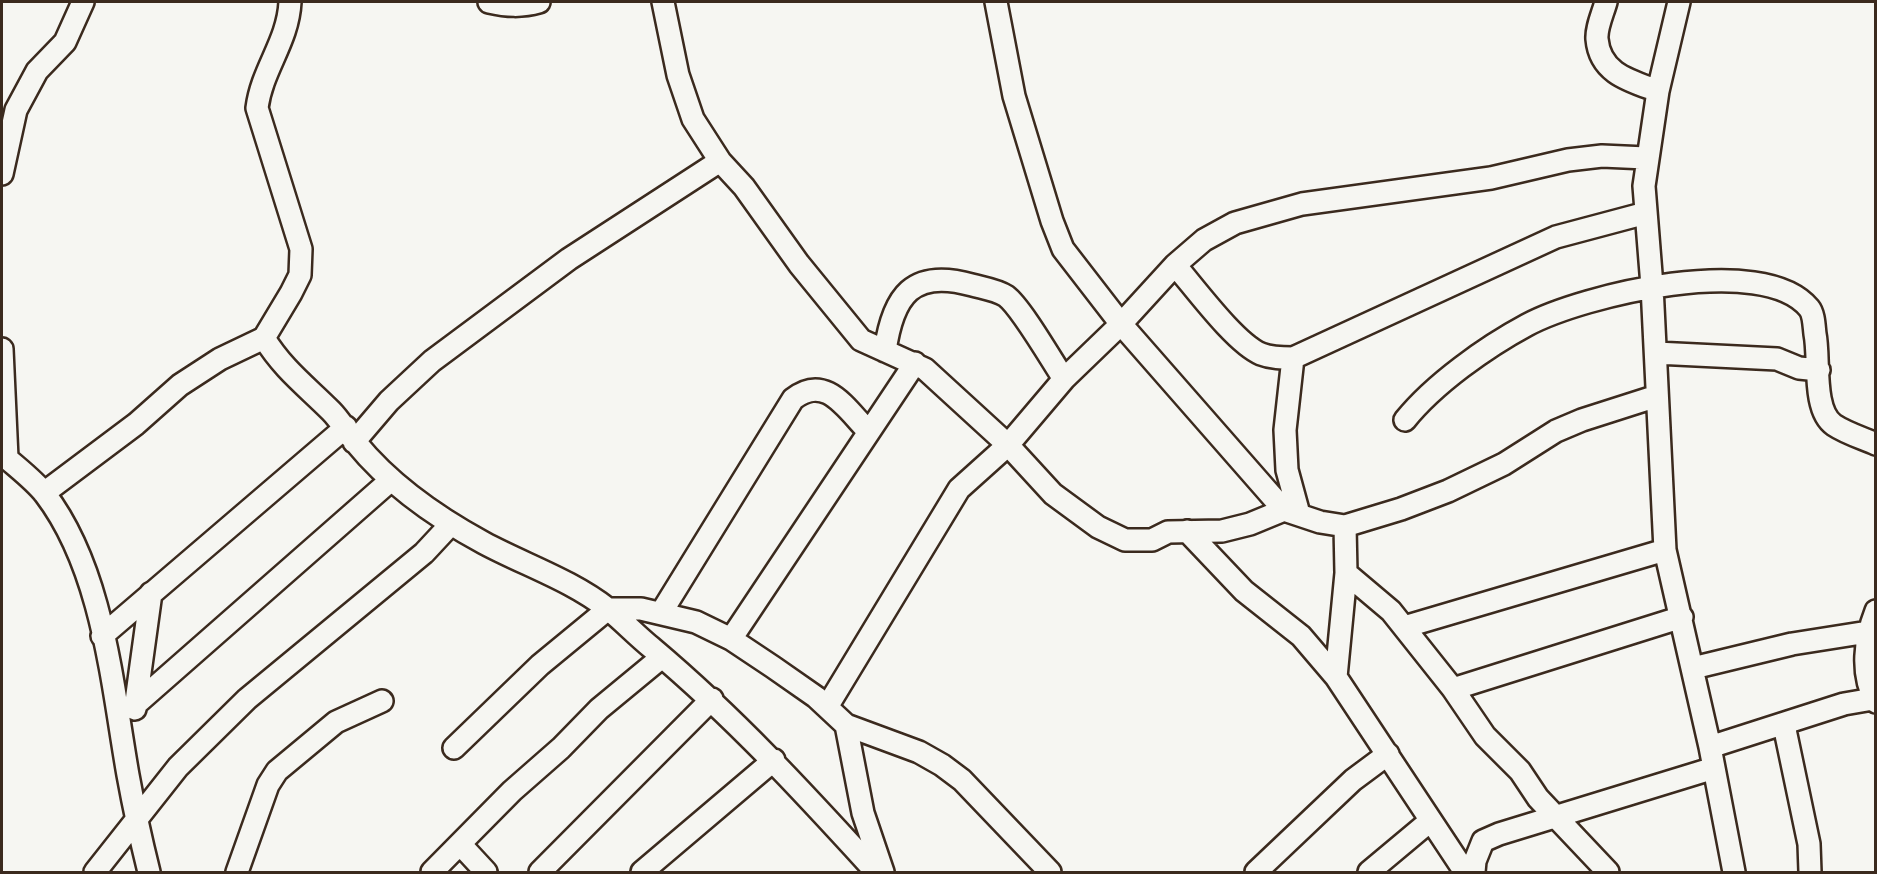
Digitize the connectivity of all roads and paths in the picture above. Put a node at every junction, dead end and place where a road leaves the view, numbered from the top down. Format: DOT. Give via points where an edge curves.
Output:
graph roads {
  1 [pos="83,2"];
  2 [pos="291,2"];
  3 [pos="489,2"];
  4 [pos="538,2"];
  5 [pos="663,2"];
  6 [pos="996,2"];
  7 [pos="1606,2"];
  8 [pos="1679,2"];
  9 [pos="1658,92"];
  10 [pos="1646,158"];
  11 [pos="720,161"];
  12 [pos="2,174"];
  13 [pos="1646,213"];
  14 [pos="1175,265"];
  15 [pos="1652,286"];
  16 [pos="1121,324"];
  17 [pos="264,338"];
  18 [pos="2,349"];
  19 [pos="885,351"];
  20 [pos="1656,353"];
  21 [pos="1293,358"];
  22 [pos="915,363"];
  23 [pos="1819,370"];
  24 [pos="1064,379"];
  25 [pos="1657,396"];
  26 [pos="1405,420"];
  27 [pos="869,432"];
  28 [pos="350,434"];
  29 [pos="1875,444"];
  30 [pos="1008,445"];
  31 [pos="4,456"];
  32 [pos="391,480"];
  33 [pos="44,493"];
  34 [pos="1291,512"];
  35 [pos="451,524"];
  36 [pos="1345,526"];
  37 [pos="1187,531"];
  38 [pos="1665,550"];
  39 [pos="1346,573"];
  40 [pos="151,593"];
  41 [pos="608,609"];
  42 [pos="1875,611"];
  43 [pos="661,613"];
  44 [pos="1682,616"];
  45 [pos="1404,627"];
  46 [pos="1868,632"];
  47 [pos="102,636"];
  48 [pos="730,639"];
  49 [pos="662,657"];
  50 [pos="1693,668"];
  51 [pos="1336,677"];
  52 [pos="1453,689"];
  53 [pos="712,699"];
  54 [pos="1874,700"];
  55 [pos="382,701"];
  56 [pos="136,704"];
  57 [pos="827,707"];
  58 [pos="846,725"];
  59 [pos="1784,725"];
  60 [pos="1710,747"];
  61 [pos="454,748"];
  62 [pos="1388,754"];
  63 [pos="774,760"];
  64 [pos="1714,768"];
  65 [pos="127,772"];
  66 [pos="136,818"];
  67 [pos="1558,818"];
  68 [pos="1431,821"];
  69 [pos="1483,841"];
  70 [pos="1445,842"];
  71 [pos="461,845"];
  72 [pos="95,873"];
  73 [pos="149,873"];
  74 [pos="237,873"];
  75 [pos="432,873"];
  76 [pos="486,873"];
  77 [pos="540,873"];
  78 [pos="642,873"];
  79 [pos="876,873"];
  80 [pos="883,873"];
  81 [pos="1050,873"];
  82 [pos="1256,873"];
  83 [pos="1369,873"];
  84 [pos="1465,873"];
  85 [pos="1474,873"];
  86 [pos="1608,873"];
  87 [pos="1734,873"];
  88 [pos="1810,873"];
  1 -- 12 [label="street" via="64,42 37,70 16,110"];
  2 -- 17 [label="street" via="283,41 260,88 257,108 301,249 300,275"];
  3 -- 4 [label="street" via="525,6"];
  5 -- 11 [label="street" via="678,75 693,119"];
  6 -- 16 [label="street" via="1014,96 1052,221 1063,249"];
  7 -- 9 [label="street" via="1597,38 1606,66"];
  8 -- 9 [label="street"];
  9 -- 10 [label="street"];
  10 -- 13 [label="street"];
  10 -- 14 [label="street" via="1602,156 1568,160 1491,178 1302,204 1235,223 1204,240"];
  11 -- 19 [label="street" via="861,340"];
  11 -- 28 [label="street" via="569,259 432,361"];
  13 -- 15 [label="street"];
  13 -- 21 [label="street" via="1556,237"];
  14 -- 16 [label="street"];
  14 -- 21 [label="street" via="1229,328 1258,352 1273,358"];
  15 -- 20 [label="street"];
  15 -- 23 [label="street" via="1730,280 1760,282 1793,293 1811,310"];
  15 -- 26 [label="street" via="1554,313 1526,325 1438,385"];
  16 -- 24 [label="street"];
  16 -- 34 [label="street"];
  17 -- 28 [label="street" via="279,363"];
  17 -- 33 [label="street" via="220,359 180,385 136,424"];
  18 -- 31 [label="street"];
  19 -- 22 [label="street"];
  19 -- 24 [label="street" via="888,329 908,291 923,280 961,282 1008,297"];
  20 -- 23 [label="street" via="1777,359 1798,368"];
  20 -- 25 [label="street"];
  21 -- 34 [label="street" via="1285,430"];
  22 -- 27 [label="street"];
  22 -- 30 [label="street"];
  23 -- 29 [label="street" via="1819,392 1832,424"];
  24 -- 30 [label="street"];
  25 -- 36 [label="street" via="1556,431 1504,464 1448,491"];
  25 -- 38 [label="street"];
  27 -- 43 [label="street" via="831,393 818,388 793,399"];
  27 -- 48 [label="street"];
  28 -- 32 [label="street"];
  28 -- 40 [label="street"];
  30 -- 37 [label="street" via="1053,494 1098,527 1125,540 1152,540 1168,532"];
  30 -- 57 [label="street" via="959,489"];
  31 -- 33 [label="street"];
  32 -- 35 [label="street"];
  32 -- 56 [label="street"];
  33 -- 47 [label="street" via="73,541"];
  34 -- 36 [label="street"];
  34 -- 37 [label="street" via="1222,531"];
  35 -- 41 [label="street" via="573,586"];
  35 -- 66 [label="street" via="424,553 247,699 178,767"];
  36 -- 39 [label="street"];
  37 -- 51 [label="street" via="1244,591 1301,636"];
  38 -- 44 [label="street"];
  38 -- 45 [label="street"];
  39 -- 45 [label="street"];
  39 -- 51 [label="street"];
  40 -- 47 [label="street"];
  40 -- 56 [label="street"];
  41 -- 43 [label="street"];
  41 -- 49 [label="street"];
  41 -- 61 [label="street" via="540,665"];
  42 -- 46 [label="street"];
  43 -- 48 [label="street" via="696,622"];
  44 -- 50 [label="street"];
  44 -- 52 [label="street"];
  45 -- 52 [label="street"];
  46 -- 50 [label="street" via="1792,644"];
  46 -- 54 [label="street" via="1865,668"];
  47 -- 65 [label="street" via="116,690"];
  48 -- 57 [label="street"];
  49 -- 53 [label="street"];
  49 -- 71 [label="street" via="608,701"];
  50 -- 60 [label="street"];
  51 -- 62 [label="street"];
  52 -- 67 [label="street" via="1485,736"];
  53 -- 63 [label="street"];
  53 -- 77 [label="street"];
  54 -- 59 [label="street" via="1844,704"];
  55 -- 74 [label="street" via="336,722 277,771 268,785"];
  56 -- 65 [label="street"];
  57 -- 58 [label="street"];
  58 -- 80 [label="street" via="863,813"];
  58 -- 81 [label="street" via="919,752 942,765 962,780"];
  59 -- 60 [label="street"];
  59 -- 88 [label="street" via="1809,844"];
  60 -- 64 [label="street"];
  62 -- 68 [label="street"];
  62 -- 82 [label="street" via="1353,780"];
  63 -- 78 [label="street"];
  63 -- 79 [label="street"];
  64 -- 67 [label="street"];
  64 -- 87 [label="street"];
  65 -- 66 [label="street"];
  66 -- 72 [label="street"];
  66 -- 73 [label="street"];
  67 -- 69 [label="street" via="1520,825"];
  67 -- 86 [label="street"];
  68 -- 70 [label="street"];
  68 -- 83 [label="street"];
  69 -- 70 [label="street"];
  69 -- 85 [label="street"];
  70 -- 84 [label="street"];
  71 -- 75 [label="street"];
  71 -- 76 [label="street"];
}
